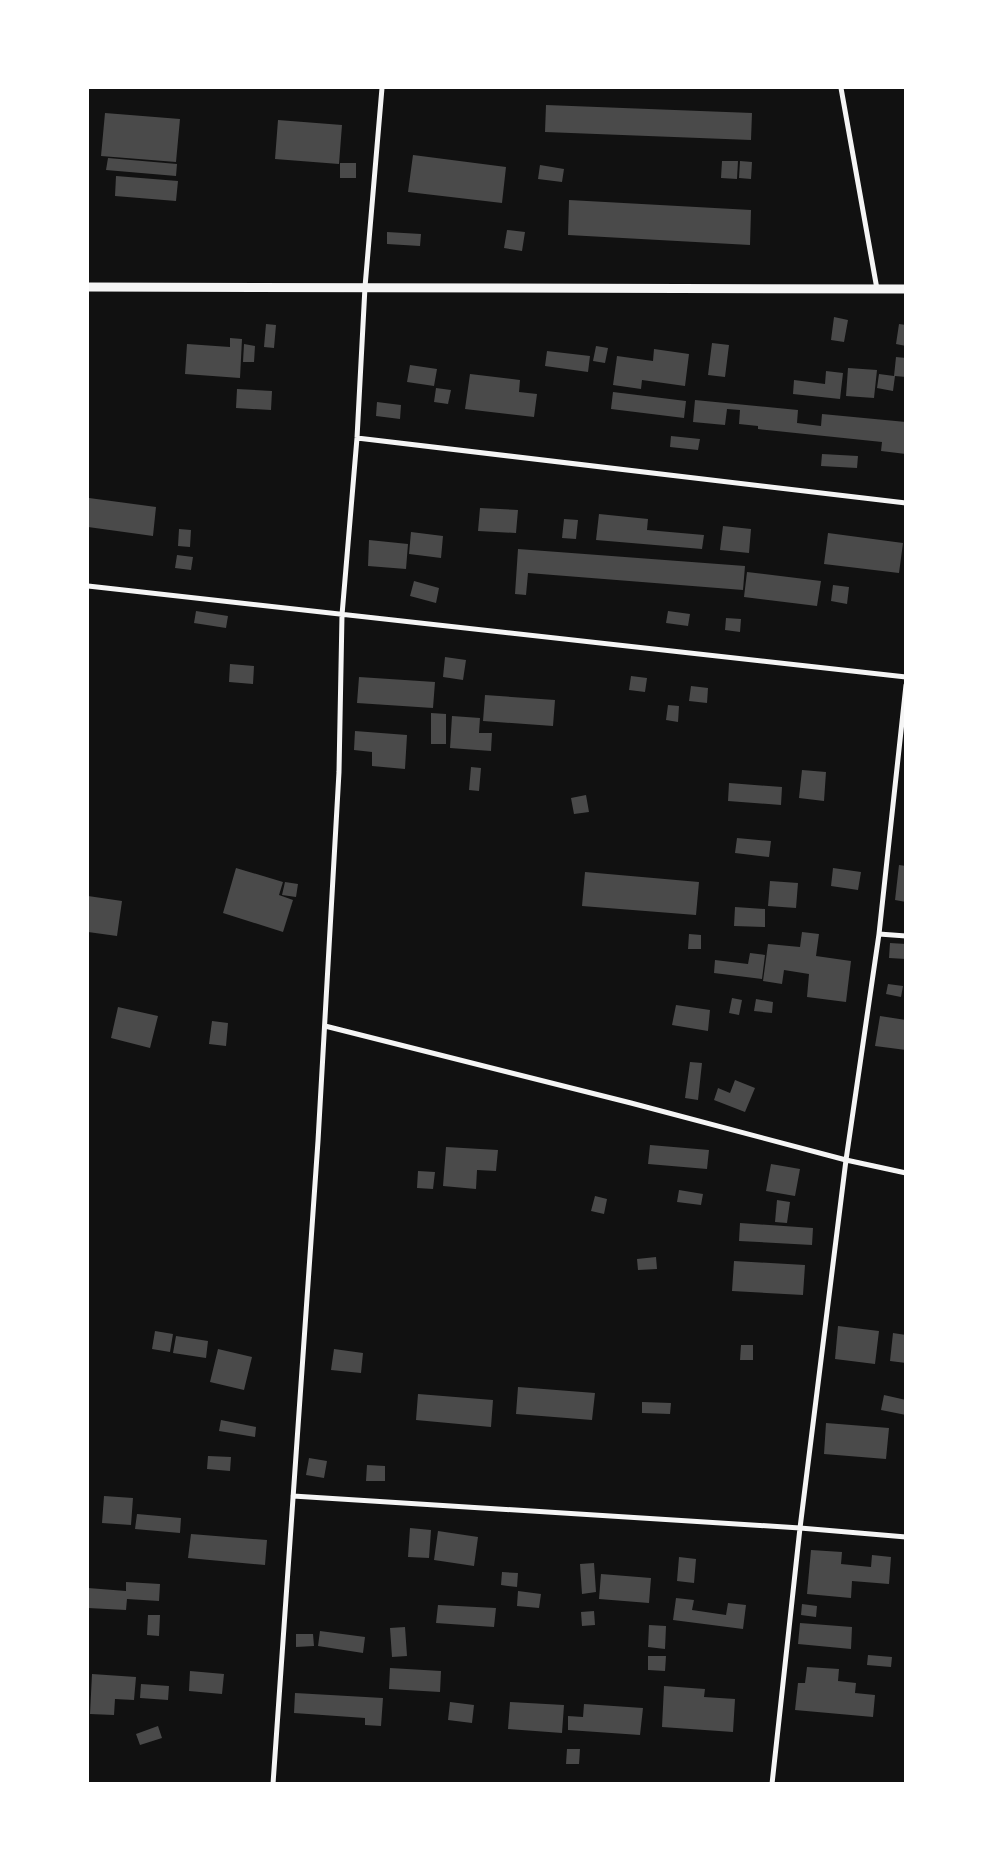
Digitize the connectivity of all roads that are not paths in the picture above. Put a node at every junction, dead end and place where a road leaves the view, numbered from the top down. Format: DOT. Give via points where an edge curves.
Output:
graph roads {
  1 [pos="382,88"];
  2 [pos="841,88"];
  3 [pos="88,286"];
  4 [pos="365,287"];
  5 [pos="877,289"];
  6 [pos="906,289"];
  7 [pos="357,438"];
  8 [pos="906,503"];
  9 [pos="88,586"];
  10 [pos="342,615"];
  11 [pos="906,677"];
  12 [pos="906,685"];
  13 [pos="879,934"];
  14 [pos="906,936"];
  15 [pos="325,1026"];
  16 [pos="846,1160"];
  17 [pos="906,1173"];
  18 [pos="293,1496"];
  19 [pos="800,1528"];
  20 [pos="906,1538"];
  21 [pos="273,1784"];
  22 [pos="772,1784"];
  1 -- 4 [label="street"];
  2 -- 5 [label="street"];
  3 -- 4 [label="street"];
  4 -- 5 [label="street"];
  4 -- 7 [label="street"];
  5 -- 6 [label="street"];
  7 -- 8 [label="street"];
  7 -- 10 [label="street"];
  9 -- 10 [label="street"];
  10 -- 11 [label="street"];
  10 -- 15 [label="street" via="339,772"];
  12 -- 13 [label="street"];
  13 -- 14 [label="street"];
  13 -- 16 [label="street"];
  15 -- 16 [label="street"];
  15 -- 18 [label="street"];
  16 -- 17 [label="street"];
  16 -- 19 [label="street"];
  18 -- 19 [label="street"];
  18 -- 21 [label="street"];
  19 -- 20 [label="street"];
  19 -- 22 [label="street"];
}
